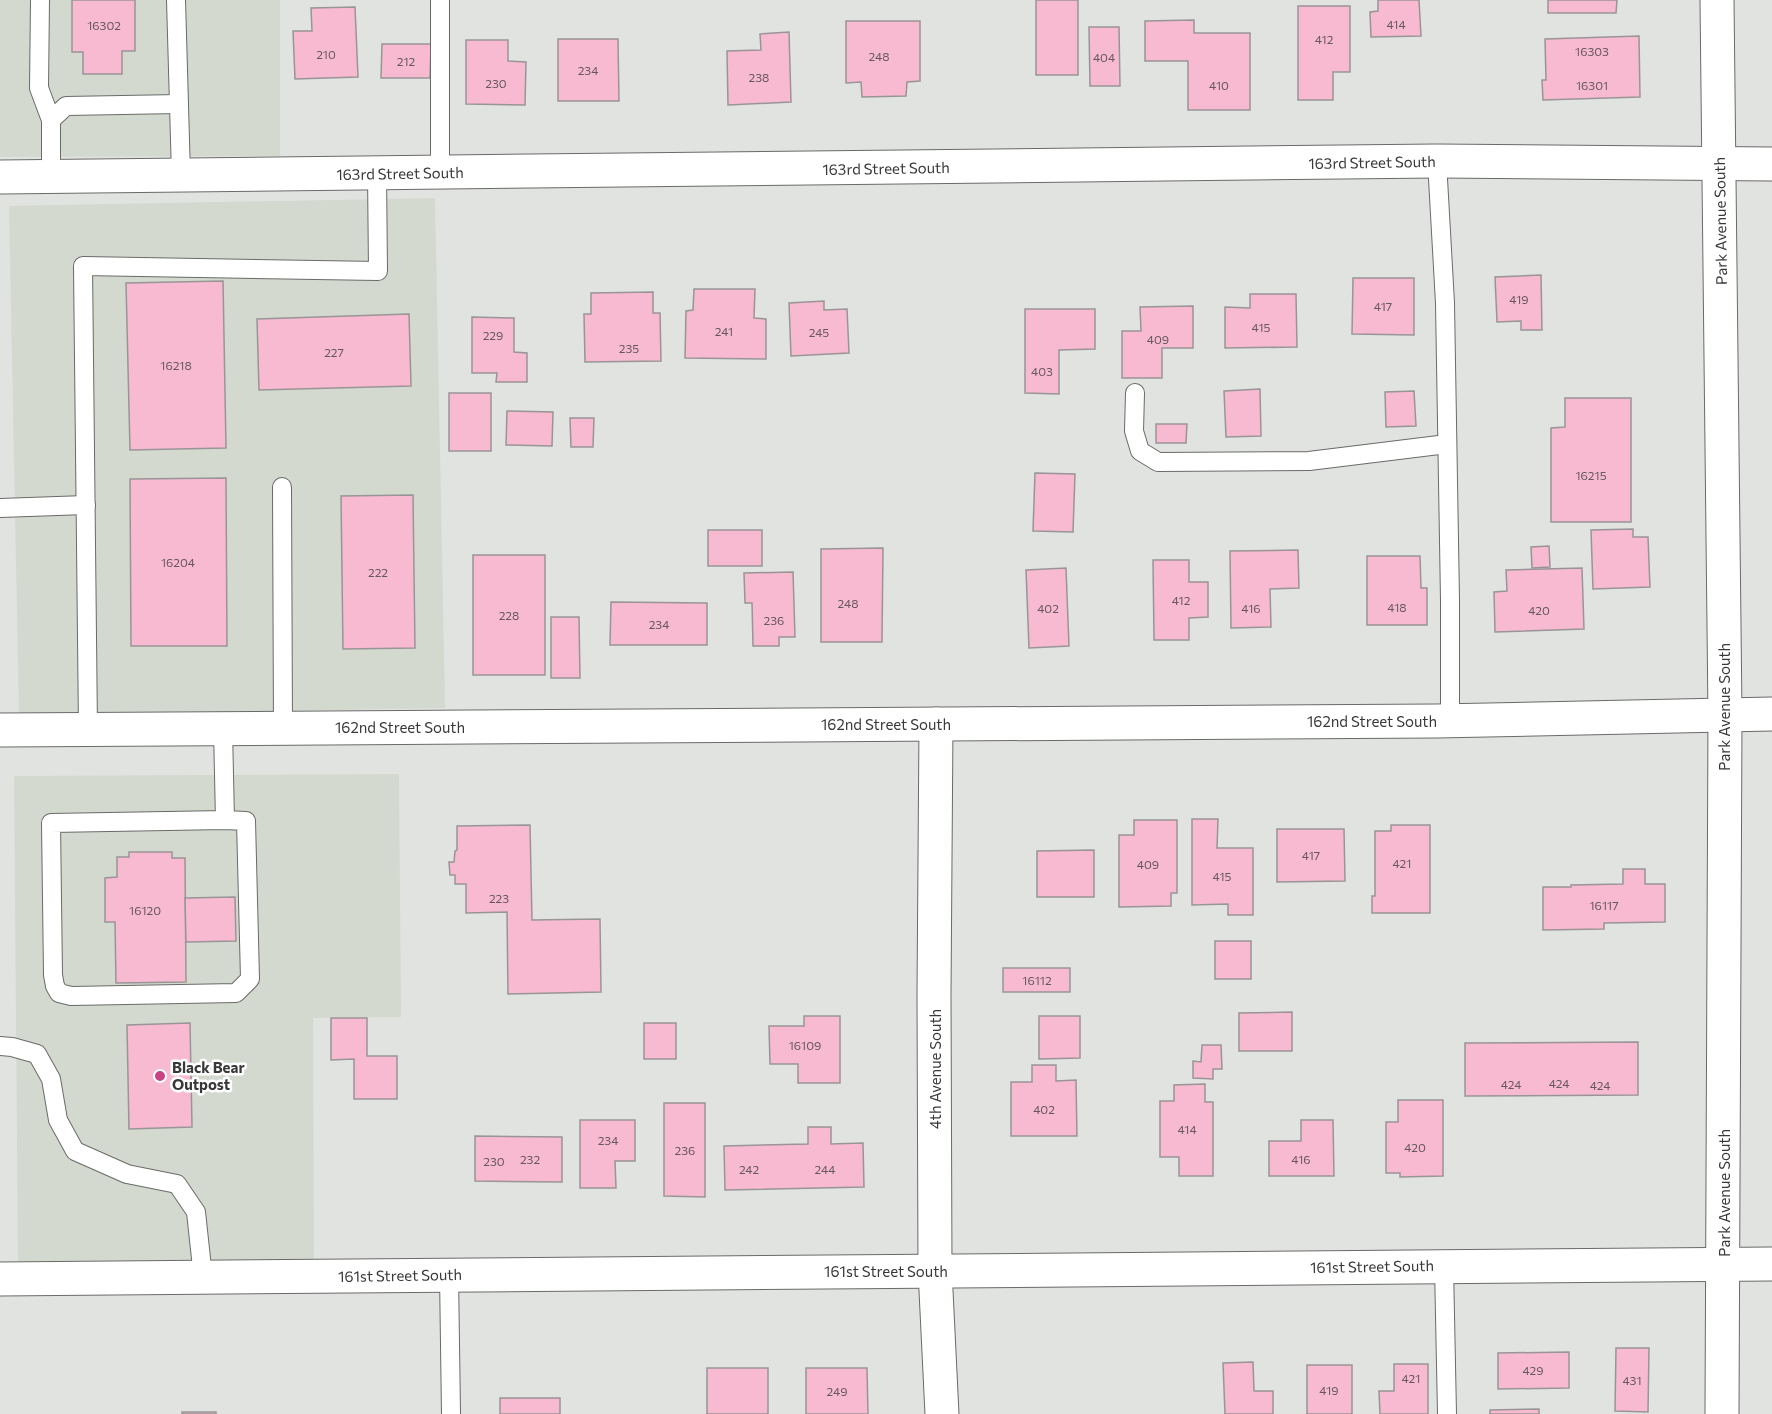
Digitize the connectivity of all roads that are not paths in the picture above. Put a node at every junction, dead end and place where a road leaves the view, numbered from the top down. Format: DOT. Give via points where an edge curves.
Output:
graph roads {
  1 [pos="40,0"];
  2 [pos="176,0"];
  3 [pos="440,0"];
  4 [pos="1718,0"];
  5 [pos="179,104"];
  6 [pos="51,120"];
  7 [pos="1437,161"];
  8 [pos="1719,164"];
  9 [pos="1772,165"];
  10 [pos="440,172"];
  11 [pos="377,173"];
  12 [pos="181,175"];
  13 [pos="51,176"];
  14 [pos="0,177"];
  15 [pos="1135,393"];
  16 [pos="1447,444"];
  17 [pos="282,487"];
  18 [pos="86,505"];
  19 [pos="0,508"];
  20 [pos="1725,714"];
  21 [pos="1772,714"];
  22 [pos="1450,721"];
  23 [pos="936,724"];
  24 [pos="283,728"];
  25 [pos="223,729"];
  26 [pos="0,730"];
  27 [pos="88,730"];
  28 [pos="225,820"];
  29 [pos="0,1046"];
  30 [pos="1724,1263"];
  31 [pos="1772,1264"];
  32 [pos="1444,1266"];
  33 [pos="936,1270"];
  34 [pos="449,1274"];
  35 [pos="204,1277"];
  36 [pos="0,1279"];
  37 [pos="451,1414"];
  38 [pos="942,1414"];
  39 [pos="1447,1414"];
  40 [pos="1722,1414"];
  1 -- 6 [label="lane" via="39,88"];
  2 -- 5 [label="lane"];
  3 -- 10 [label="lane"];
  4 -- 8 [label="street, Park Avenue South"];
  5 -- 6 [label="lane" via="66,106"];
  5 -- 12 [label="lane"];
  6 -- 13 [label="lane"];
  7 -- 8 [label="street, 163rd Street South"];
  7 -- 10 [label="street, 163rd Street South"];
  7 -- 16 [label="lane"];
  8 -- 9 [label="street, 163rd Street South"];
  8 -- 20 [label="street, Park Avenue South"];
  10 -- 11 [label="street, 163rd Street South"];
  11 -- 12 [label="street, 163rd Street South"];
  11 -- 18 [label="lane" via="378,270 83,266"];
  12 -- 13 [label="street, 163rd Street South"];
  13 -- 14 [label="street, 163rd Street South"];
  15 -- 16 [label="lane" via="1134,431 1140,451 1158,462 1309,461"];
  16 -- 22 [label="lane"];
  17 -- 24 [label="lane"];
  18 -- 19 [label="lane"];
  18 -- 27 [label="lane"];
  20 -- 21 [label="street, 162nd Street South"];
  20 -- 22 [label="street, 162nd Street South"];
  20 -- 30 [label="street, Park Avenue South"];
  22 -- 23 [label="street, 162nd Street South"];
  23 -- 24 [label="street, 162nd Street South"];
  23 -- 33 [label="street, 4th Avenue South"];
  24 -- 25 [label="street, 162nd Street South"];
  25 -- 27 [label="street, 162nd Street South"];
  25 -- 28 [label="lane"];
  26 -- 27 [label="street, 162nd Street South"];
  28 -- 28 [label="lane" via="51,823 53,975 59,993 236,993 250,980 246,821"];
  29 -- 35 [label="lane" via="37,1054 51,1078 58,1120 75,1151 127,1174 177,1184 196,1212"];
  30 -- 31 [label="street, 161st Street South"];
  30 -- 32 [label="street, 161st Street South"];
  30 -- 40 [label="street, Park Avenue South"];
  32 -- 33 [label="street, 161st Street South"];
  32 -- 39 [label="lane"];
  33 -- 34 [label="street, 161st Street South"];
  33 -- 38 [label="street, 4th Avenue South"];
  34 -- 35 [label="street, 161st Street South"];
  34 -- 37 [label="lane"];
  35 -- 36 [label="street, 161st Street South"];
}
